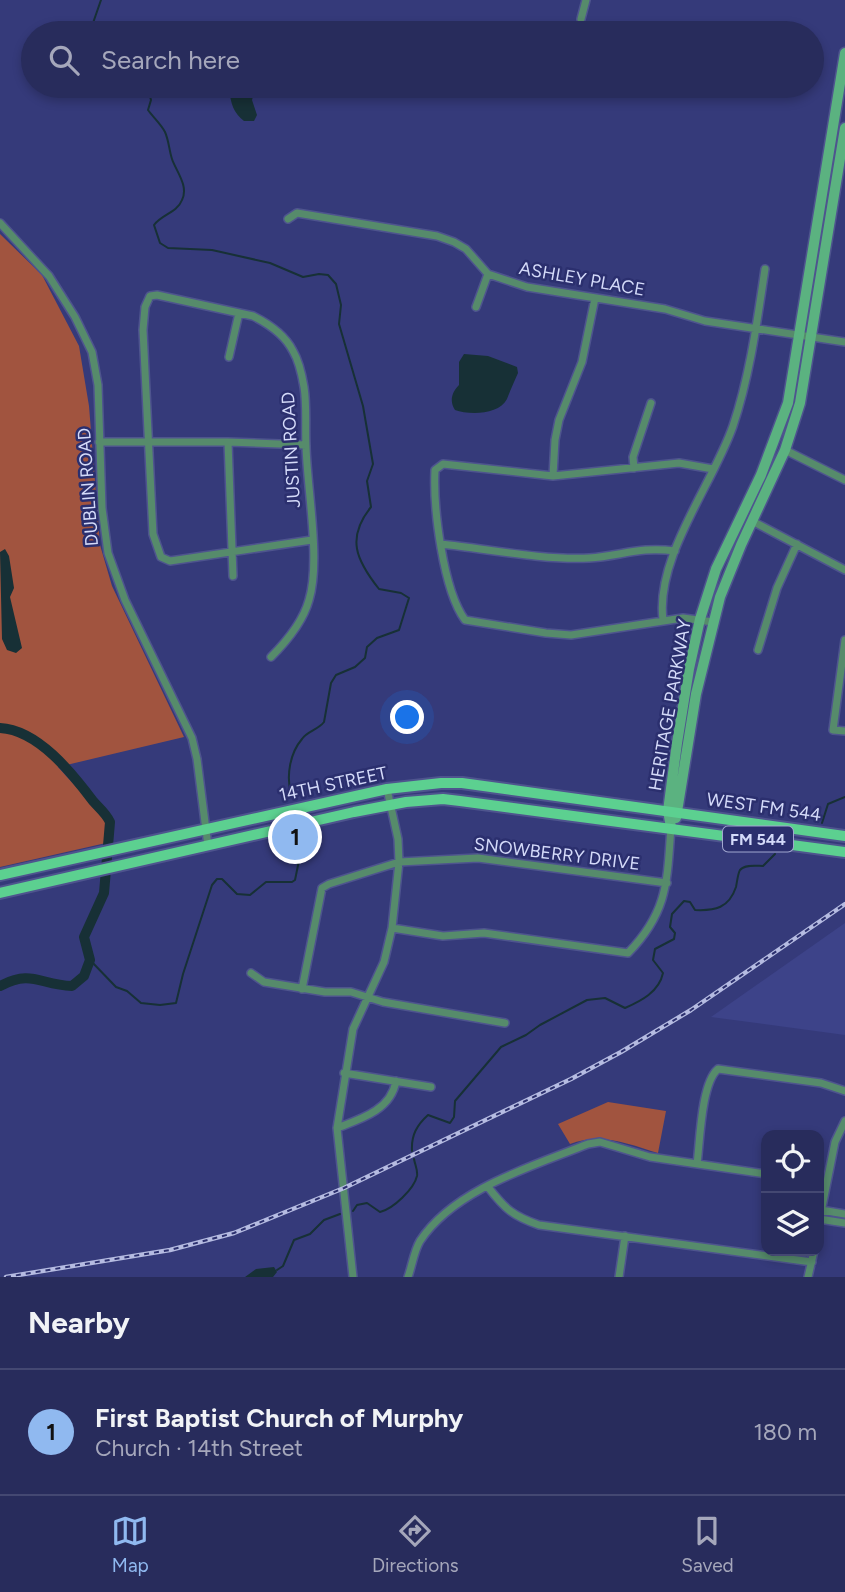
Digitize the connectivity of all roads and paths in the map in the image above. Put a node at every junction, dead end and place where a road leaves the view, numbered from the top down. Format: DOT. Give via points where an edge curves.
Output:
graph roads {
  1 [pos="586,0"];
  2 [pos="581,19"];
  3 [pos="845,53"];
  4 [pos="845,128"];
  5 [pos="288,219"];
  6 [pos="0,223"];
  7 [pos="765,269"];
  8 [pos="488,274"];
  9 [pos="595,298"];
  10 [pos="475,307"];
  11 [pos="239,313"];
  12 [pos="756,328"];
  13 [pos="806,336"];
  14 [pos="845,342"];
  15 [pos="229,357"];
  16 [pos="651,403"];
  17 [pos="148,441"];
  18 [pos="99,442"];
  19 [pos="228,442"];
  20 [pos="306,444"];
  21 [pos="785,450"];
  22 [pos="634,468"];
  23 [pos="713,468"];
  24 [pos="553,476"];
  25 [pos="845,480"];
  26 [pos="752,521"];
  27 [pos="312,540"];
  28 [pos="442,544"];
  29 [pos="797,544"];
  30 [pos="232,551"];
  31 [pos="675,551"];
  32 [pos="845,570"];
  33 [pos="233,576"];
  34 [pos="700,619"];
  35 [pos="663,620"];
  36 [pos="713,622"];
  37 [pos="845,640"];
  38 [pos="758,650"];
  39 [pos="271,657"];
  40 [pos="691,693"];
  41 [pos="845,731"];
  42 [pos="387,789"];
  43 [pos="392,805"];
  44 [pos="673,812"];
  45 [pos="671,827"];
  46 [pos="206,830"];
  47 [pos="845,836"];
  48 [pos="208,845"];
  49 [pos="845,852"];
  50 [pos="399,862"];
  51 [pos="0,876"];
  52 [pos="667,883"];
  53 [pos="0,893"];
  54 [pos="392,928"];
  55 [pos="251,973"];
  56 [pos="302,989"];
  57 [pos="369,996"];
  58 [pos="505,1023"];
  59 [pos="344,1073"];
  60 [pos="396,1081"];
  61 [pos="431,1087"];
  62 [pos="845,1091"];
  63 [pos="845,1121"];
  64 [pos="337,1128"];
  65 [pos="697,1164"];
  66 [pos="761,1173"];
  67 [pos="824,1176"];
  68 [pos="488,1187"];
  69 [pos="824,1210"];
  70 [pos="845,1214"];
  71 [pos="824,1221"];
  72 [pos="845,1223"];
  73 [pos="625,1236"];
  74 [pos="813,1256"];
  75 [pos="812,1262"];
  76 [pos="354,1277"];
  77 [pos="408,1277"];
  78 [pos="619,1277"];
  79 [pos="808,1277"];
  1 -- 2 [label="street"];
  3 -- 13 [label="main road, HERITAGE PARKWAY"];
  4 -- 13 [label="main road, HERITAGE PARKWAY"];
  5 -- 8 [label="street, ASHLEY PLACE" via="297,213 437,236 466,249"];
  6 -- 18 [label="street, DUBLIN ROAD" via="49,276 85,337 97,375"];
  7 -- 12 [label="street"];
  8 -- 9 [label="street, ASHLEY PLACE" via="527,287"];
  8 -- 10 [label="street"];
  9 -- 12 [label="street, ASHLEY PLACE"];
  9 -- 24 [label="street" via="582,362 559,421"];
  11 -- 15 [label="street"];
  11 -- 17 [label="street, JUSTIN ROAD" via="150,296 143,330"];
  11 -- 20 [label="street, JUSTIN ROAD" via="264,321 293,351 304,387"];
  12 -- 13 [label="street, ASHLEY PLACE"];
  12 -- 23 [label="street" via="732,429"];
  13 -- 14 [label="street, ASHLEY PLACE"];
  13 -- 21 [label="main road, HERITAGE PARKWAY" via="800,402"];
  13 -- 34 [label="main road, HERITAGE PARKWAY" via="774,444 726,546"];
  16 -- 22 [label="street"];
  17 -- 18 [label="street"];
  17 -- 19 [label="street"];
  17 -- 30 [label="street" via="153,534 160,556 164,561"];
  18 -- 46 [label="street, DUBLIN ROAD" via="108,553 129,608 192,738"];
  19 -- 20 [label="street"];
  19 -- 30 [label="street"];
  20 -- 27 [label="street, JUSTIN ROAD"];
  21 -- 25 [label="street"];
  21 -- 26 [label="main road, HERITAGE PARKWAY"];
  22 -- 23 [label="street" via="679,463"];
  22 -- 24 [label="street"];
  23 -- 31 [label="street"];
  24 -- 28 [label="street" via="443,464 435,470 434,492"];
  26 -- 29 [label="street"];
  26 -- 36 [label="main road, HERITAGE PARKWAY"];
  27 -- 30 [label="street"];
  27 -- 39 [label="street, JUSTIN ROAD" via="309,600 285,644"];
  28 -- 31 [label="street" via="591,558 630,550"];
  28 -- 35 [label="street" via="451,587 465,620 571,635"];
  29 -- 32 [label="street"];
  29 -- 38 [label="street" via="777,588"];
  30 -- 33 [label="street"];
  31 -- 35 [label="street" via="663,587"];
  34 -- 35 [label="street"];
  34 -- 36 [label="street"];
  34 -- 40 [label="main road, HERITAGE PARKWAY"];
  36 -- 40 [label="main road, HERITAGE PARKWAY"];
  37 -- 41 [label="street" via="833,730"];
  40 -- 44 [label="main road, HERITAGE PARKWAY"];
  42 -- 43 [label="street"];
  42 -- 44 [label="main road, 14TH STREET" via="461,783"];
  42 -- 46 [label="main road, 14TH STREET"];
  43 -- 45 [label="main road, 14TH STREET" via="443,799"];
  43 -- 48 [label="main road, 14TH STREET"];
  43 -- 50 [label="street"];
  44 -- 45 [label="main road, HERITAGE PARKWAY"];
  44 -- 47 [label="main road, WEST FM 544 / FM 544"];
  45 -- 49 [label="main road, WEST FM 544 / FM 544"];
  45 -- 52 [label="street"];
  46 -- 48 [label="street, DUBLIN ROAD"];
  46 -- 51 [label="main road, 14TH STREET"];
  48 -- 53 [label="main road, 14TH STREET"];
  50 -- 52 [label="street, SNOWBERRY DRIVE" via="478,858"];
  50 -- 54 [label="street"];
  50 -- 56 [label="street, SNOWBERRY DRIVE" via="322,888"];
  52 -- 54 [label="street" via="662,906 646,935 628,953 484,933 443,936"];
  54 -- 57 [label="street"];
  55 -- 56 [label="street" via="264,982"];
  56 -- 57 [label="street"];
  57 -- 58 [label="street"];
  57 -- 59 [label="street" via="353,1029"];
  59 -- 60 [label="street"];
  59 -- 64 [label="street"];
  60 -- 61 [label="street"];
  60 -- 64 [label="street" via="394,1091 375,1113"];
  62 -- 65 [label="street" via="821,1083 718,1069 706,1095"];
  63 -- 67 [label="street"];
  64 -- 76 [label="street"];
  65 -- 66 [label="street"];
  65 -- 68 [label="street" via="594,1142"];
  68 -- 73 [label="street" via="505,1209 539,1225"];
  68 -- 77 [label="street" via="444,1212 419,1242"];
  69 -- 70 [label="street"];
  71 -- 72 [label="street"];
  73 -- 75 [label="street"];
  73 -- 78 [label="street"];
  74 -- 75 [label="street"];
  75 -- 79 [label="street"];
}
